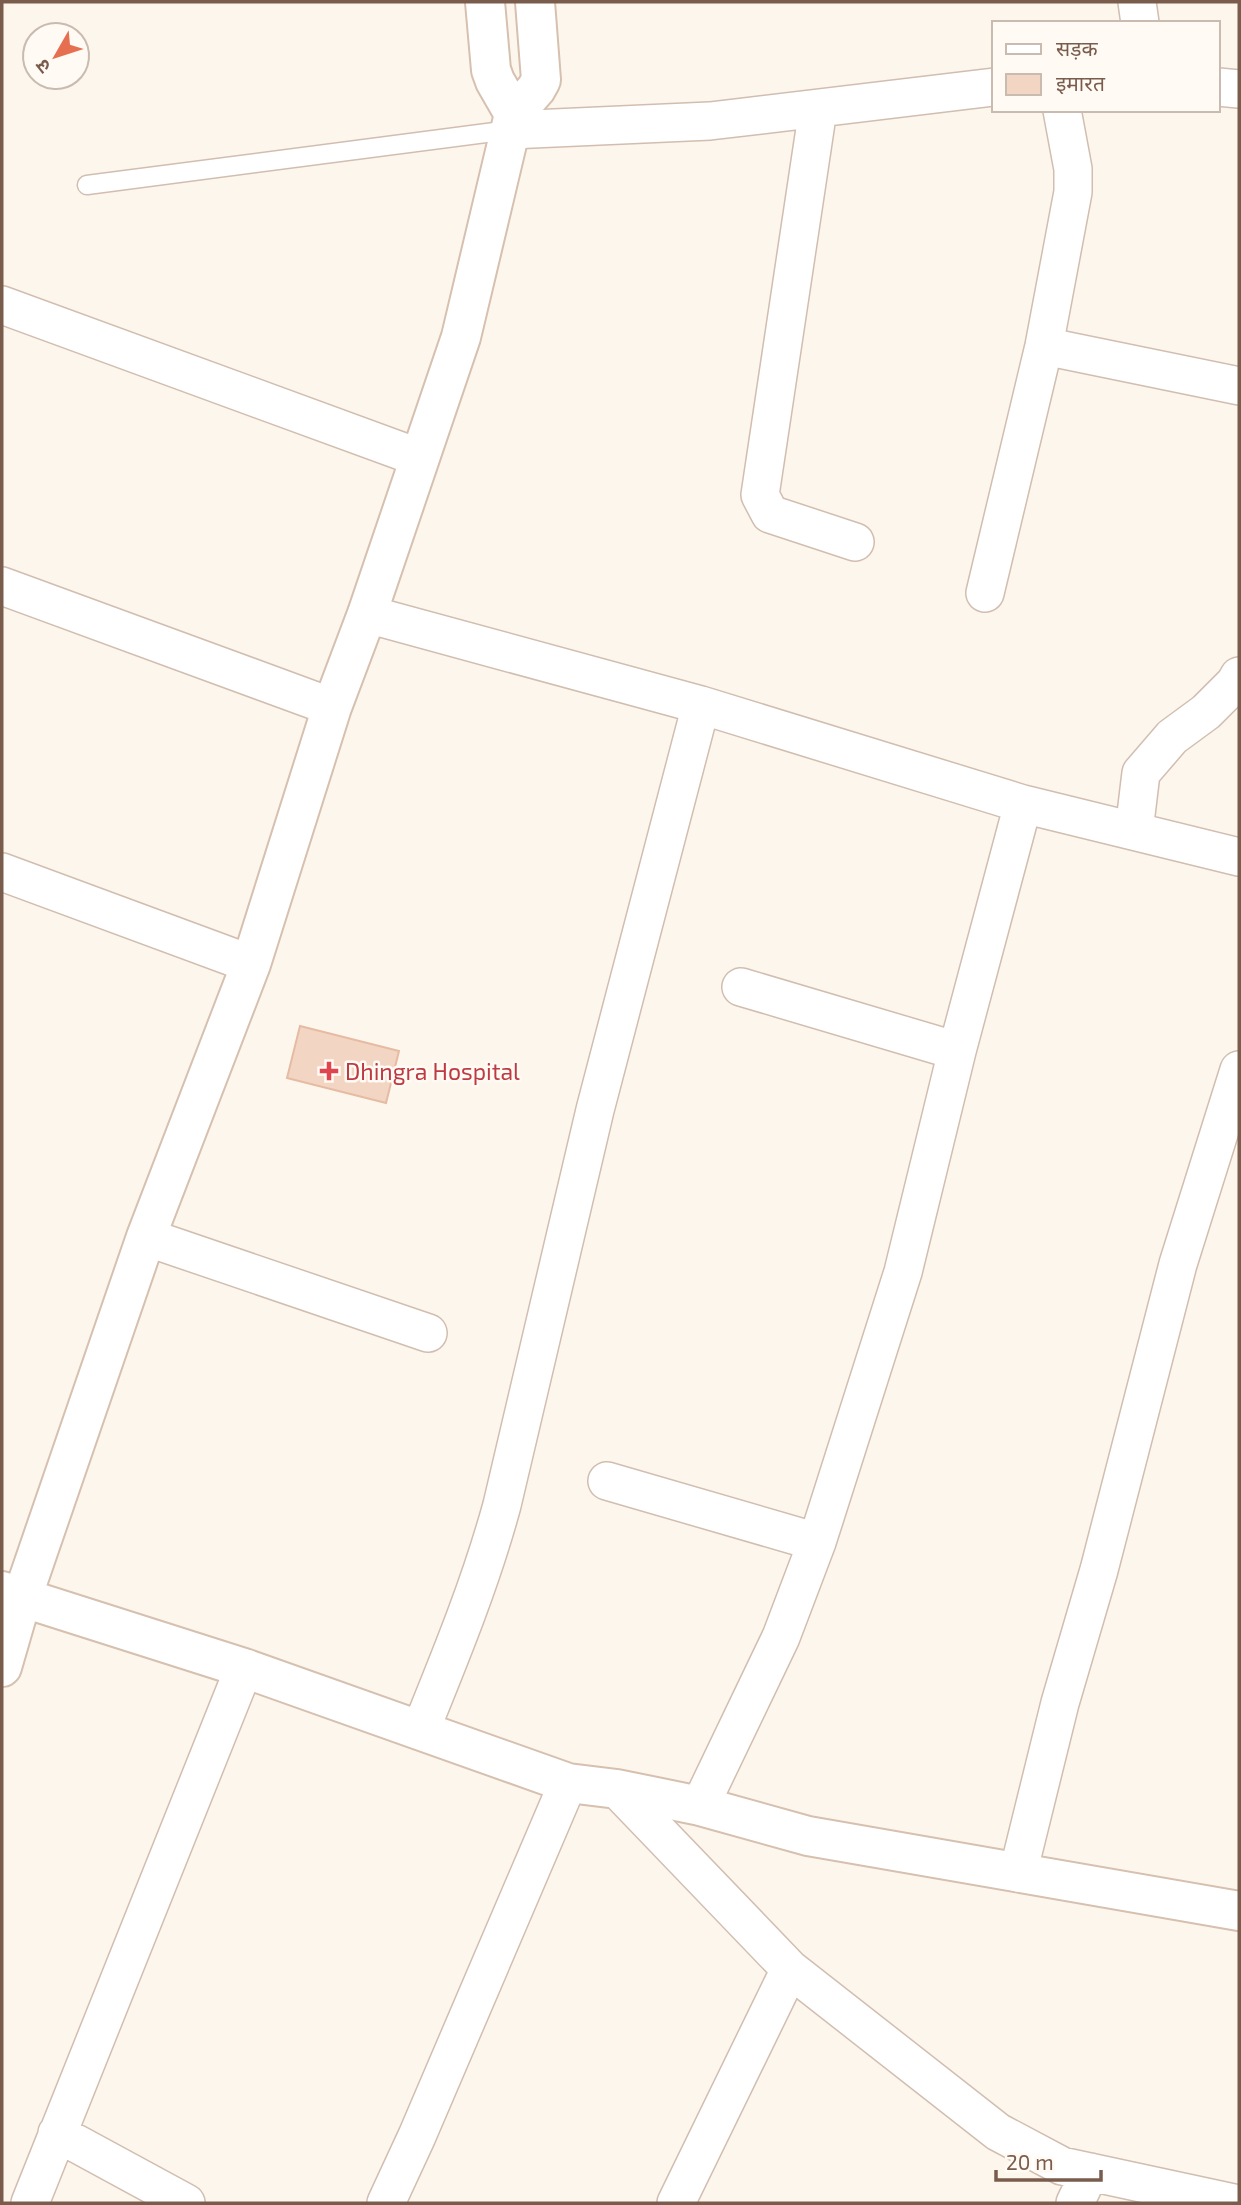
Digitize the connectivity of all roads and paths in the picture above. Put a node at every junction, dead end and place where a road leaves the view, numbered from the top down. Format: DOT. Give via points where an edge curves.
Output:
graph roads {
  1 [pos="485,2"];
  2 [pos="535,2"];
  3 [pos="1137,2"];
  4 [pos="1140,21"];
  5 [pos="992,87"];
  6 [pos="1220,87"];
  7 [pos="1239,89"];
  8 [pos="818,109"];
  9 [pos="1062,112"];
  10 [pos="512,122"];
  11 [pos="87,186"];
  12 [pos="2,305"];
  13 [pos="1044,346"];
  14 [pos="1239,386"];
  15 [pos="420,458"];
  16 [pos="855,542"];
  17 [pos="2,586"];
  18 [pos="985,593"];
  19 [pos="367,614"];
  20 [pos="1239,676"];
  21 [pos="701,705"];
  22 [pos="332,707"];
  23 [pos="1023,804"];
  24 [pos="1134,831"];
  25 [pos="1239,857"];
  26 [pos="2,872"];
  27 [pos="251,964"];
  28 [pos="741,987"];
  29 [pos="957,1051"];
  30 [pos="1239,1070"];
  31 [pos="1233,1106"];
  32 [pos="146,1237"];
  33 [pos="428,1333"];
  34 [pos="607,1481"];
  35 [pos="817,1542"];
  36 [pos="12,1594"];
  37 [pos="2,1667"];
  38 [pos="244,1668"];
  39 [pos="421,1729"];
  40 [pos="568,1783"];
  41 [pos="617,1789"];
  42 [pos="700,1806"];
  43 [pos="1018,1873"];
  44 [pos="1239,1911"];
  45 [pos="790,1969"];
  46 [pos="57,2133"];
  47 [pos="1083,2187"];
  48 [pos="30,2203"];
  49 [pos="186,2203"];
  50 [pos="386,2203"];
  51 [pos="676,2203"];
  52 [pos="1234,2203"];
  1 -- 10 [label="street" via="491,70"];
  2 -- 10 [label="street" via="541,80"];
  3 -- 4 [label="street"];
  5 -- 8 [label="street"];
  6 -- 7 [label="street"];
  8 -- 10 [label="street" via="710,121"];
  8 -- 16 [label="street" via="760,495 770,514"];
  9 -- 13 [label="street" via="1073,192"];
  10 -- 11 [label="lane"];
  10 -- 15 [label="street" via="461,337"];
  12 -- 15 [label="street"];
  13 -- 14 [label="street"];
  13 -- 18 [label="street"];
  15 -- 19 [label="street"];
  17 -- 22 [label="street"];
  19 -- 21 [label="street"];
  19 -- 22 [label="street"];
  20 -- 24 [label="street" via="1206,712 1172,737 1141,773"];
  21 -- 23 [label="street"];
  21 -- 39 [label="street" via="595,1110 502,1505 463,1627"];
  22 -- 27 [label="street"];
  23 -- 24 [label="street"];
  23 -- 29 [label="street"];
  24 -- 25 [label="street"];
  26 -- 27 [label="street"];
  27 -- 32 [label="street"];
  28 -- 29 [label="street"];
  29 -- 35 [label="street" via="903,1272"];
  30 -- 31 [label="street"];
  31 -- 43 [label="street" via="1178,1264"];
  32 -- 33 [label="street"];
  32 -- 36 [label="street"];
  34 -- 35 [label="street"];
  35 -- 42 [label="street" via="781,1637"];
  36 -- 37 [label="street"];
  36 -- 38 [label="street"];
  38 -- 39 [label="street"];
  38 -- 46 [label="street"];
  39 -- 40 [label="street"];
  40 -- 41 [label="street"];
  40 -- 50 [label="street"];
  41 -- 42 [label="street"];
  41 -- 45 [label="street"];
  42 -- 43 [label="street" via="808,1836"];
  43 -- 44 [label="street"];
  45 -- 47 [label="street" via="998,2132 1062,2165"];
  45 -- 51 [label="street"];
  46 -- 48 [label="street"];
  46 -- 49 [label="street"];
  47 -- 52 [label="street"];
}
